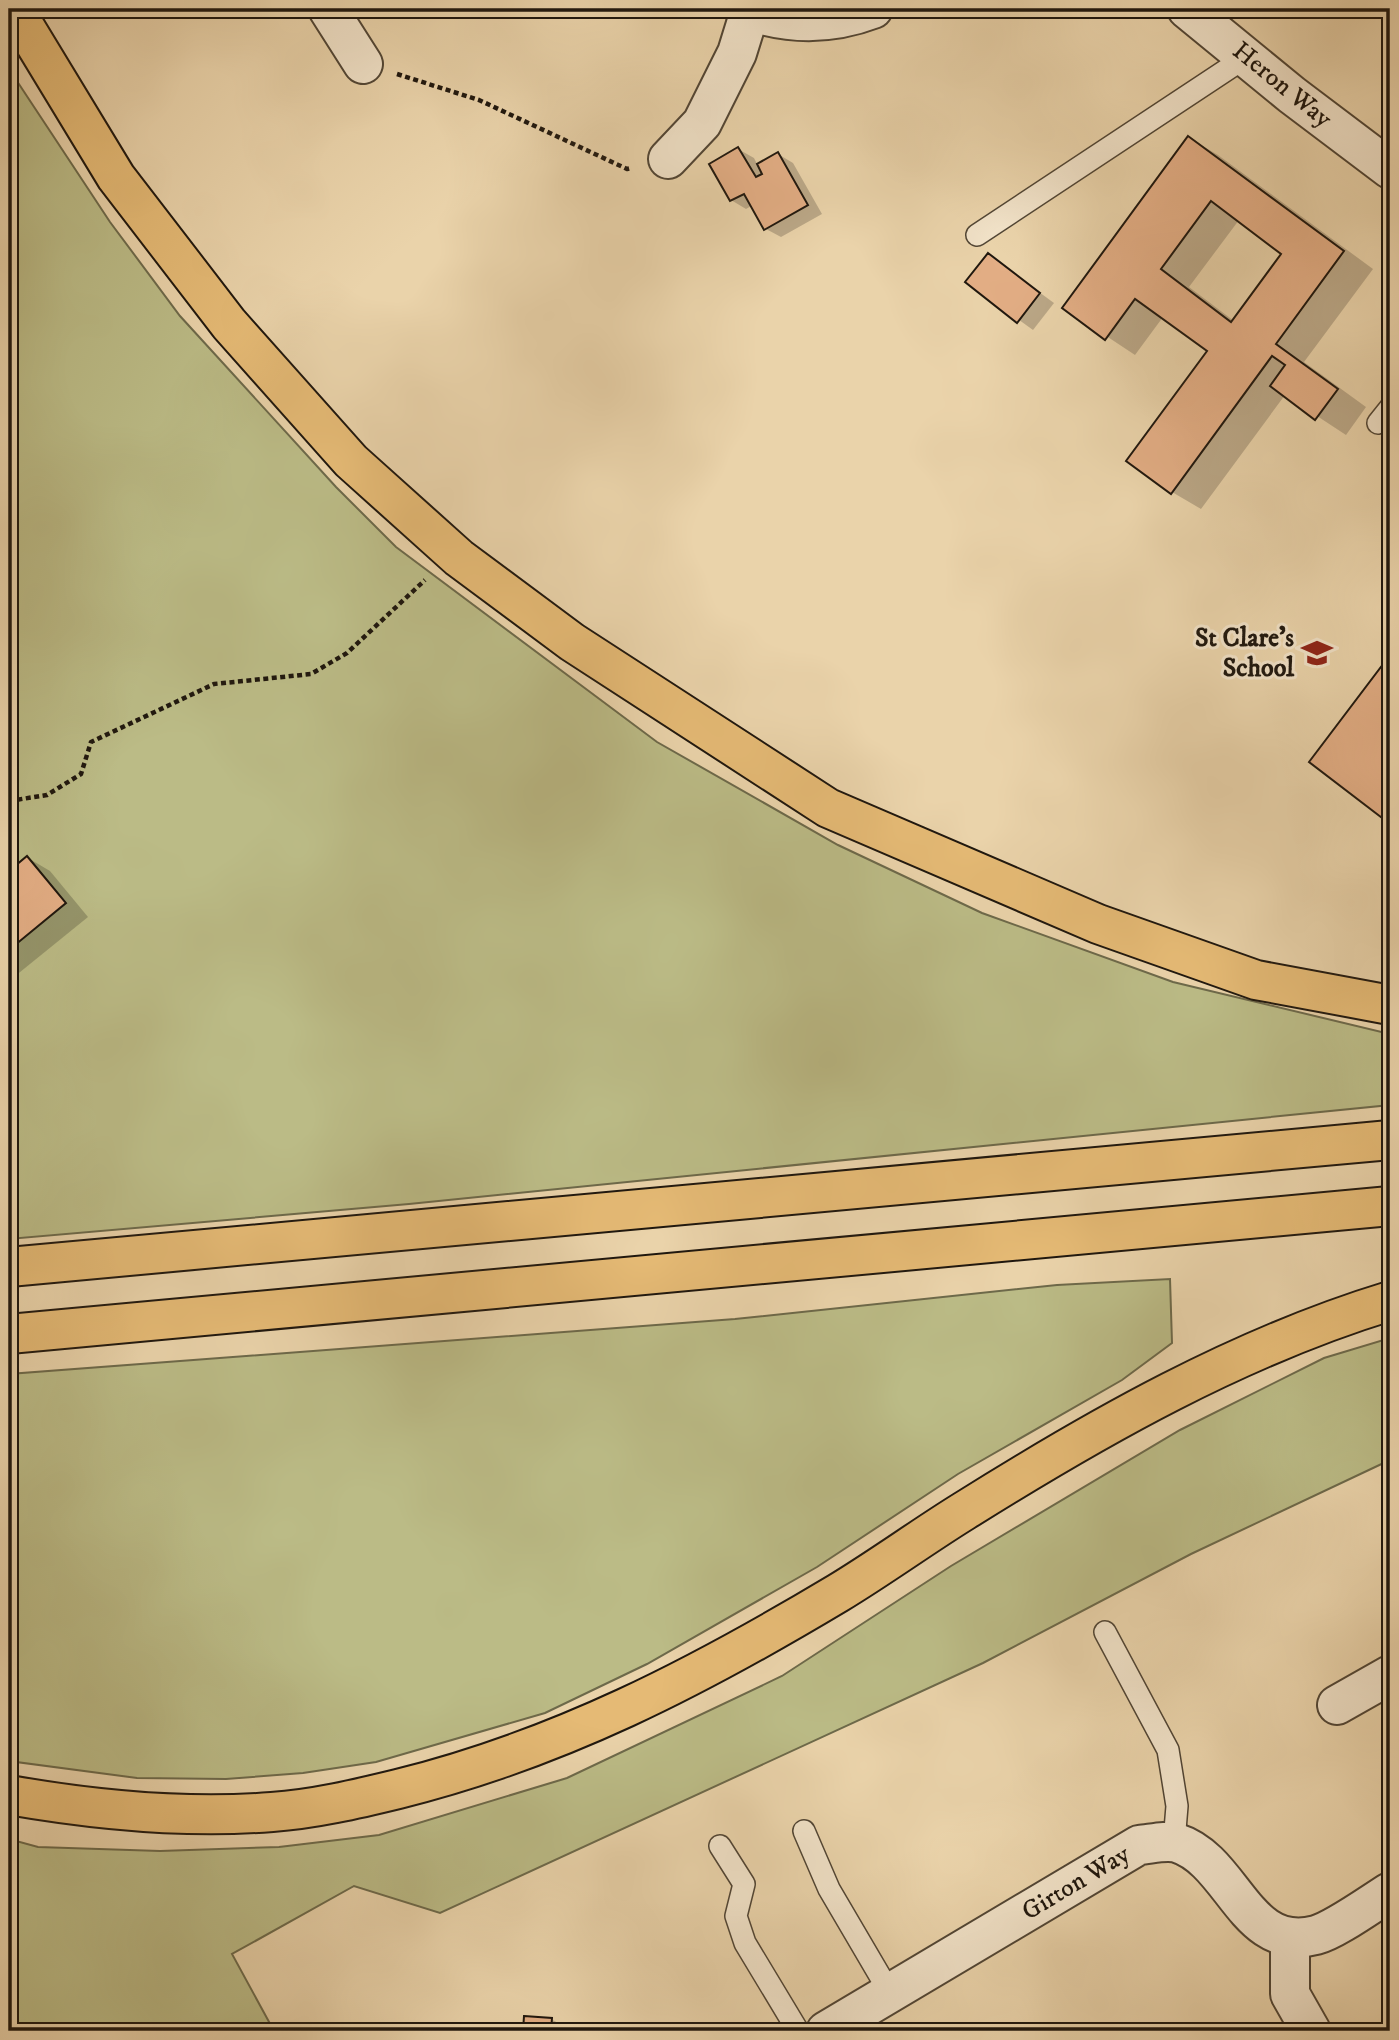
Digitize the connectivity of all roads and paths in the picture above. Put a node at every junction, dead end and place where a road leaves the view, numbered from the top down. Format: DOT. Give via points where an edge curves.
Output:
graph roads {
  1 [pos="14,9"];
  2 [pos="328,9"];
  3 [pos="873,9"];
  4 [pos="1187,9"];
  5 [pos="747,10"];
  6 [pos="1246,57"];
  7 [pos="363,64"];
  8 [pos="668,159"];
  9 [pos="1384,165"];
  10 [pos="977,234"];
  11 [pos="451,550"];
  12 [pos="9,801"];
  13 [pos="1390,1005"];
  14 [pos="1390,1140"];
  15 [pos="1390,1206"];
  16 [pos="9,1267"];
  17 [pos="1390,1301"];
  18 [pos="9,1334"];
  19 [pos="1105,1632"];
  20 [pos="1390,1675"];
  21 [pos="1337,1705"];
  22 [pos="9,1796"];
  23 [pos="804,1831"];
  24 [pos="1174,1842"];
  25 [pos="720,1846"];
  26 [pos="1390,1892"];
  27 [pos="1290,1938"];
  28 [pos="890,1993"];
  29 [pos="799,2031"];
  30 [pos="826,2031"];
  31 [pos="1311,2031"];
  1 -- 11 [label="highway" via="116,177 229,324 351,461"];
  2 -- 7 [label="street"];
  3 -- 5 [label="street" via="827,22 802,22"];
  4 -- 6 [label="street, Heron Way"];
  5 -- 8 [label="street" via="737,52 702,124"];
  6 -- 9 [label="street, Heron Way"];
  6 -- 10 [label="lane"];
  7 -- 8 [label="path" via="479,100 627,169"];
  11 -- 12 [label="path" via="347,653 312,674 214,684 91,742 81,774 47,795"];
  11 -- 13 [label="highway" via="572,642 828,808 1098,923 1244,975"];
  14 -- 16 [label="highway"];
  15 -- 18 [label="highway"];
  17 -- 22 [label="highway" via="1285,1339 1160,1398 682,1681 532,1749 472,1770 366,1797 273,1812 170,1814 84,1808"];
  19 -- 24 [label="lane" via="1168,1750 1177,1806"];
  20 -- 21 [label="street"];
  23 -- 28 [label="lane" via="829,1889"];
  24 -- 27 [label="street" via="1203,1856 1263,1928"];
  24 -- 28 [label="street, Girton Way" via="1139,1845"];
  25 -- 29 [label="lane" via="744,1884 736,1916 746,1943"];
  26 -- 27 [label="street" via="1317,1935"];
  27 -- 31 [label="street" via="1290,1994"];
  28 -- 30 [label="street, Girton Way"];
}
